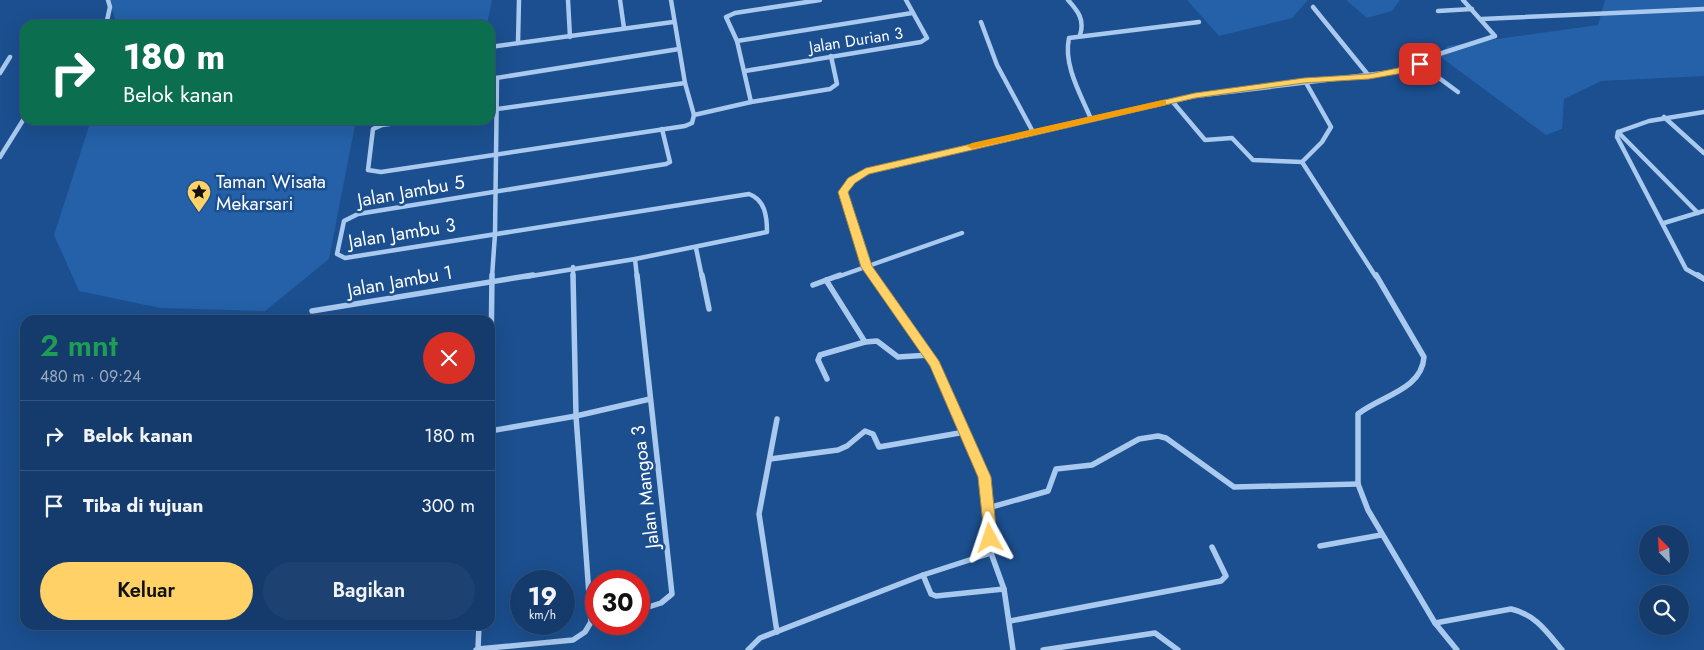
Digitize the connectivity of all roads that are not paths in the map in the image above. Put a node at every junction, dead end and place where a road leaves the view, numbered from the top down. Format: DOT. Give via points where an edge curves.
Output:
graph roads {
  1 [pos="108,0"];
  2 [pos="519,0"];
  3 [pos="568,0"];
  4 [pos="620,0"];
  5 [pos="671,0"];
  6 [pos="820,0"];
  7 [pos="906,0"];
  8 [pos="1068,0"];
  9 [pos="1463,0"];
  10 [pos="1313,7"];
  11 [pos="1704,8"];
  12 [pos="1472,9"];
  13 [pos="1438,11"];
  14 [pos="912,13"];
  15 [pos="1482,19"];
  16 [pos="107,20"];
  17 [pos="673,22"];
  18 [pos="981,22"];
  19 [pos="1199,22"];
  20 [pos="624,28"];
  21 [pos="1080,35"];
  22 [pos="570,37"];
  23 [pos="737,41"];
  24 [pos="518,43"];
  25 [pos="495,46"];
  26 [pos="679,49"];
  27 [pos="831,56"];
  28 [pos="10,57"];
  29 [pos="1420,64"];
  30 [pos="745,71"];
  31 [pos="0,73"];
  32 [pos="1369,76"];
  33 [pos="497,78"];
  34 [pos="1304,80"];
  35 [pos="685,83"];
  36 [pos="1458,92"];
  37 [pos="495,94"];
  38 [pos="1172,101"];
  39 [pos="751,102"];
  40 [pos="495,110"];
  41 [pos="1704,112"];
  42 [pos="694,115"];
  43 [pos="1664,117"];
  44 [pos="1091,119"];
  45 [pos="20,125"];
  46 [pos="382,125"];
  47 [pos="494,125"];
  48 [pos="662,130"];
  49 [pos="1033,132"];
  50 [pos="1618,132"];
  51 [pos="495,152"];
  52 [pos="1704,153"];
  53 [pos="0,157"];
  54 [pos="1302,162"];
  55 [pos="495,192"];
  56 [pos="1704,212"];
  57 [pos="1698,213"];
  58 [pos="1664,223"];
  59 [pos="341,231"];
  60 [pos="962,233"];
  61 [pos="495,234"];
  62 [pos="696,248"];
  63 [pos="635,259"];
  64 [pos="573,267"];
  65 [pos="866,267"];
  66 [pos="1704,279"];
  67 [pos="826,280"];
  68 [pos="492,281"];
  69 [pos="813,284"];
  70 [pos="709,308"];
  71 [pos="312,311"];
  72 [pos="492,315"];
  73 [pos="865,342"];
  74 [pos="930,355"];
  75 [pos="827,379"];
  76 [pos="650,399"];
  77 [pos="576,416"];
  78 [pos="777,419"];
  79 [pos="495,430"];
  80 [pos="966,432"];
  81 [pos="770,459"];
  82 [pos="1358,484"];
  83 [pos="988,508"];
  84 [pos="1381,535"];
  85 [pos="1320,546"];
  86 [pos="1212,547"];
  87 [pos="992,554"];
  88 [pos="590,570"];
  89 [pos="923,575"];
  90 [pos="1004,589"];
  91 [pos="650,607"];
  92 [pos="1010,621"];
  93 [pos="1435,623"];
  94 [pos="479,630"];
  95 [pos="585,632"];
  96 [pos="777,632"];
  97 [pos="477,649"];
  98 [pos="748,650"];
  99 [pos="1013,650"];
  100 [pos="1043,650"];
  101 [pos="1178,650"];
  102 [pos="1458,650"];
  103 [pos="1562,650"];
  1 -- 16 [label="street"];
  2 -- 24 [label="street"];
  3 -- 22 [label="street"];
  4 -- 20 [label="street"];
  5 -- 17 [label="street"];
  6 -- 23 [label="street" via="727,16"];
  7 -- 14 [label="street, Jalan Durian 3"];
  8 -- 21 [label="street" via="1083,25"];
  9 -- 12 [label="street"];
  10 -- 32 [label="street"];
  11 -- 15 [label="street"];
  12 -- 13 [label="street"];
  12 -- 15 [label="street"];
  14 -- 23 [label="street"];
  14 -- 27 [label="street, Jalan Durian 3" via="927,38 924,40"];
  15 -- 29 [label="street" via="1495,36 1436,54"];
  17 -- 20 [label="street"];
  17 -- 26 [label="street"];
  18 -- 49 [label="street" via="997,64"];
  19 -- 21 [label="street"];
  20 -- 22 [label="street"];
  21 -- 44 [label="street" via="1069,38 1068,48 1075,80"];
  22 -- 24 [label="street"];
  23 -- 30 [label="street"];
  24 -- 25 [label="street"];
  26 -- 33 [label="street"];
  26 -- 35 [label="street"];
  27 -- 30 [label="street, Jalan Durian 3"];
  27 -- 39 [label="street" via="835,87"];
  28 -- 31 [label="street"];
  29 -- 32 [label="street"];
  29 -- 36 [label="street"];
  30 -- 39 [label="street"];
  32 -- 34 [label="street"];
  33 -- 37 [label="street"];
  34 -- 38 [label="street"];
  34 -- 54 [label="street" via="1331,127 1322,142"];
  35 -- 40 [label="street"];
  35 -- 42 [label="street"];
  38 -- 44 [label="street"];
  38 -- 54 [label="street" via="1205,140 1232,138 1253,160 1260,162"];
  39 -- 42 [label="street"];
  41 -- 43 [label="street"];
  42 -- 48 [label="street" via="692,123"];
  43 -- 50 [label="street"];
  43 -- 52 [label="street"];
  44 -- 49 [label="street"];
  45 -- 53 [label="street"];
  46 -- 51 [label="street" via="373,129 368,170 381,172"];
  47 -- 51 [label="street"];
  48 -- 51 [label="street"];
  48 -- 55 [label="street, Jalan Jambu 5" via="670,162 666,164"];
  49 -- 65 [label="street" via="866,171 851,180 843,192"];
  50 -- 57 [label="street"];
  50 -- 58 [label="street" via="1619,142"];
  51 -- 55 [label="street"];
  54 -- 82 [label="street" via="1356,242 1424,357 1426,367 1411,384 1365,406 1358,414"];
  55 -- 59 [label="street, Jalan Jambu 5" via="358,214 344,221"];
  55 -- 61 [label="street"];
  56 -- 57 [label="street"];
  57 -- 58 [label="street"];
  58 -- 66 [label="street" via="1686,269"];
  59 -- 61 [label="street, Jalan Jambu 3" via="337,254 345,258"];
  60 -- 65 [label="street"];
  61 -- 62 [label="street, Jalan Jambu 1" via="749,194 762,200 768,230 765,233"];
  61 -- 68 [label="street"];
  62 -- 63 [label="street, Jalan Jambu 1"];
  62 -- 70 [label="street"];
  63 -- 64 [label="street, Jalan Jambu 1"];
  63 -- 76 [label="street"];
  64 -- 68 [label="street, Jalan Jambu 1"];
  64 -- 77 [label="street"];
  65 -- 67 [label="street"];
  65 -- 74 [label="street"];
  67 -- 69 [label="street"];
  67 -- 73 [label="street"];
  68 -- 71 [label="street, Jalan Jambu 1"];
  68 -- 72 [label="street"];
  73 -- 74 [label="street" via="875,341 898,357"];
  73 -- 75 [label="street" via="820,355 818,360"];
  74 -- 80 [label="street"];
  76 -- 77 [label="street"];
  76 -- 91 [label="street, Jalan Mangoa 3" via="672,594 667,600"];
  77 -- 79 [label="street"];
  77 -- 88 [label="street"];
  78 -- 81 [label="street"];
  80 -- 81 [label="street" via="879,447 873,434 865,431 838,450"];
  80 -- 83 [label="street" via="984,477"];
  81 -- 96 [label="street" via="758,514"];
  82 -- 83 [label="street" via="1234,487 1160,436 1130,442 1092,465 1056,469 1048,491"];
  82 -- 84 [label="street"];
  83 -- 87 [label="street"];
  84 -- 85 [label="street"];
  84 -- 93 [label="street"];
  86 -- 92 [label="street" via="1226,576 1221,581"];
  87 -- 89 [label="street"];
  87 -- 90 [label="street"];
  89 -- 90 [label="street" via="931,594 936,596"];
  89 -- 96 [label="street"];
  90 -- 92 [label="street"];
  92 -- 99 [label="street"];
  93 -- 102 [label="street"];
  93 -- 103 [label="street" via="1521,610 1534,617"];
  94 -- 97 [label="street"];
  95 -- 97 [label="street" via="573,640"];
  96 -- 98 [label="street" via="760,638"];
  100 -- 101 [label="street" via="1156,633"];
}
